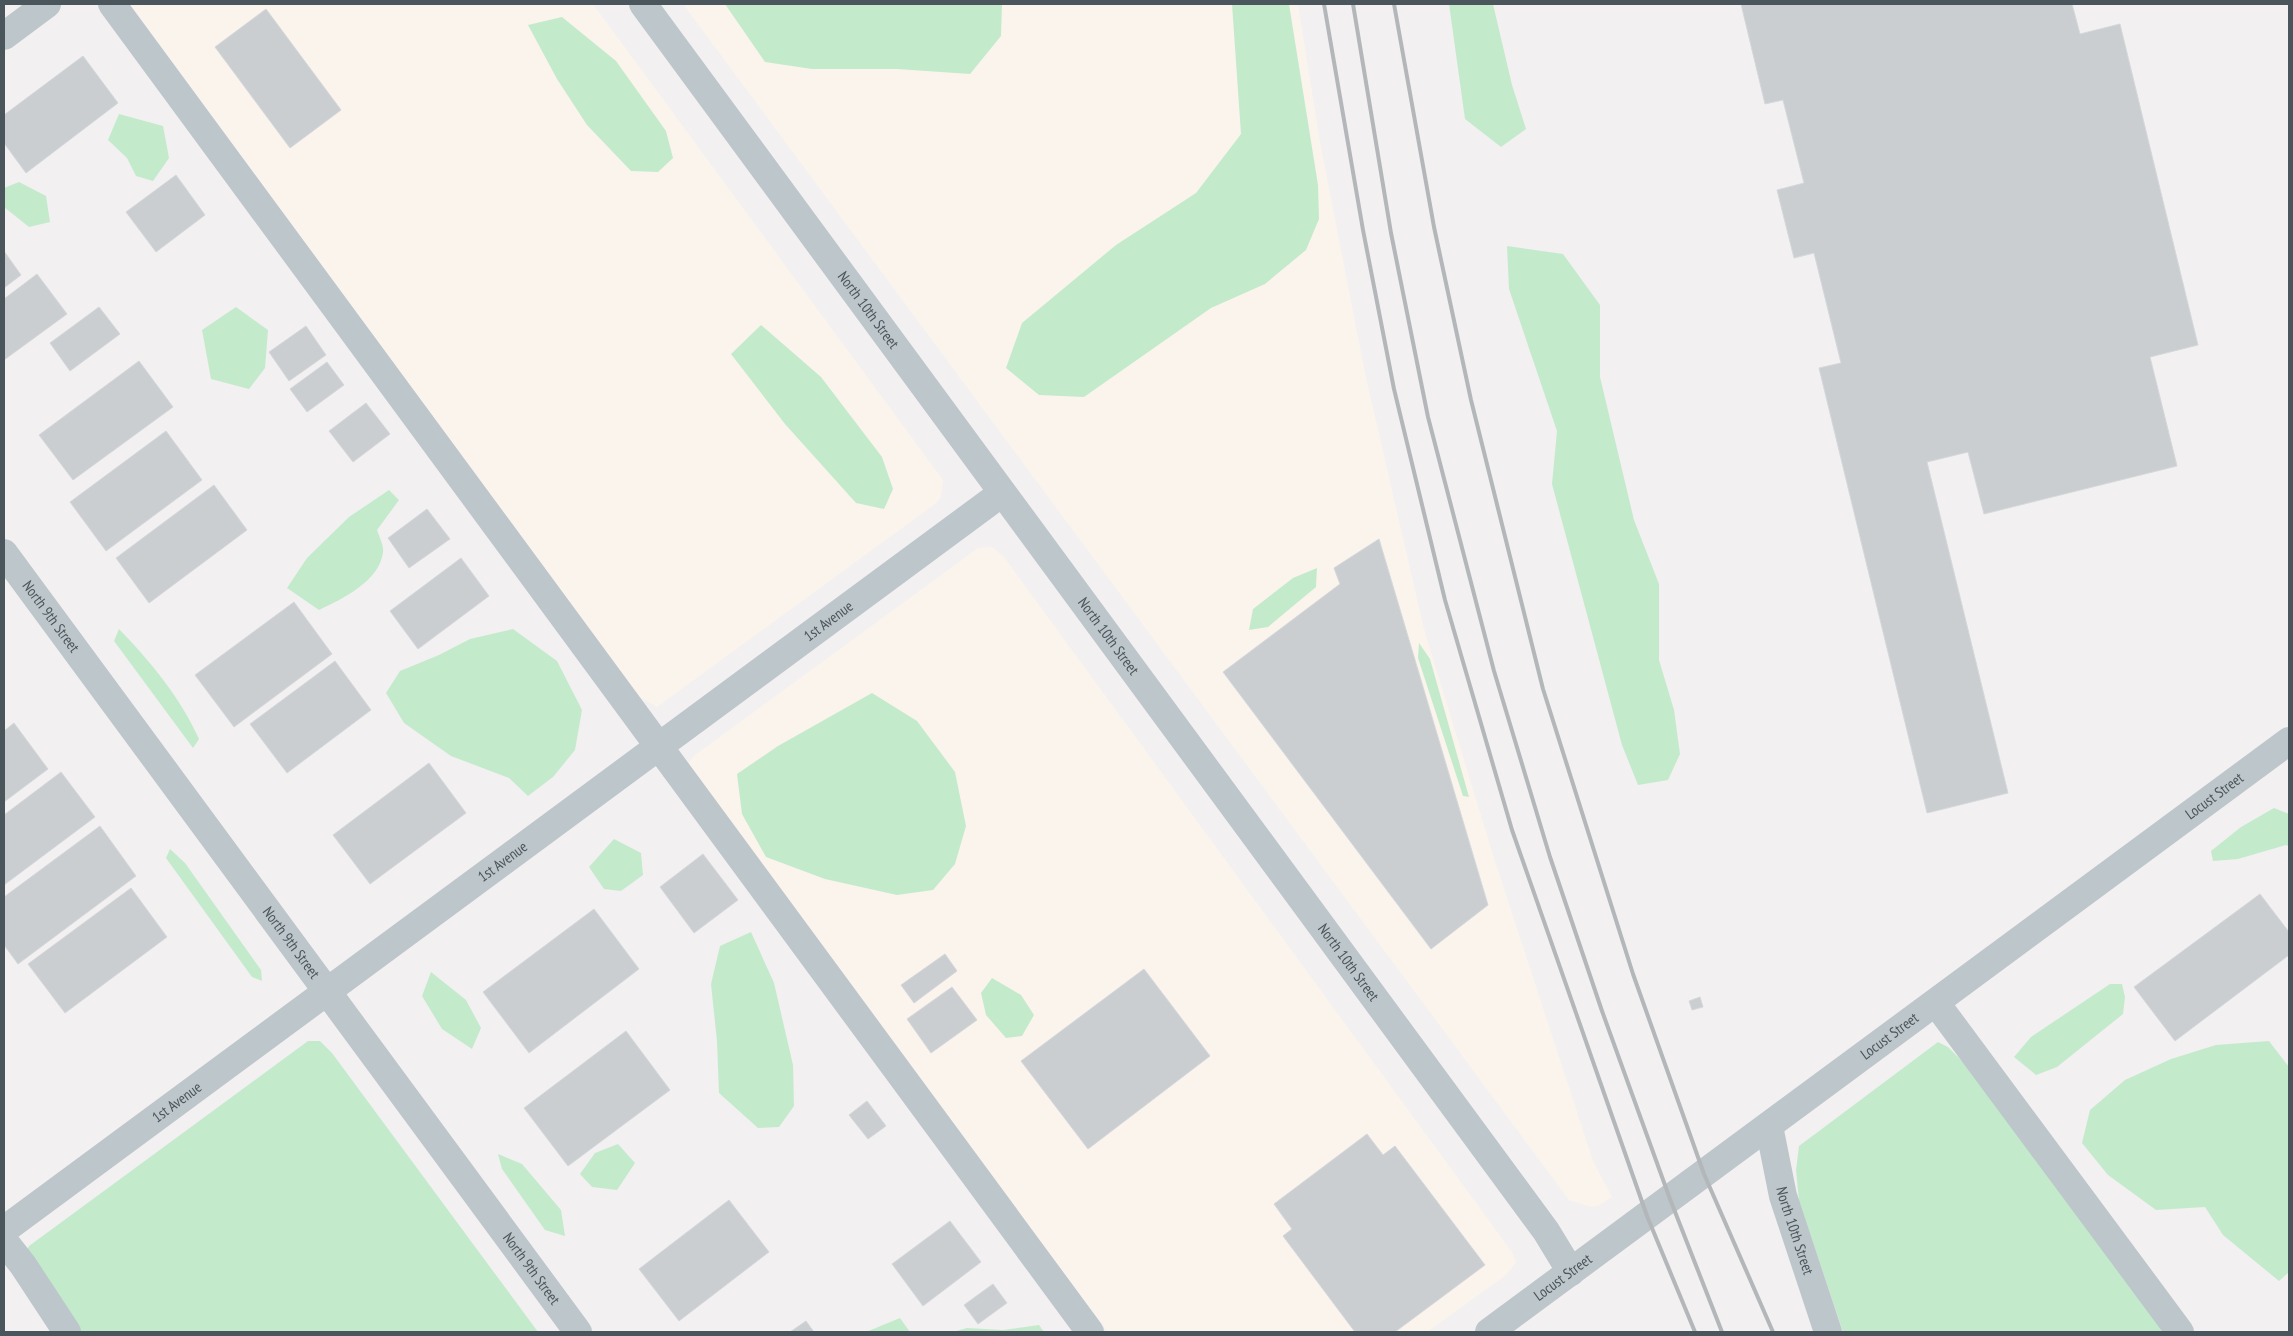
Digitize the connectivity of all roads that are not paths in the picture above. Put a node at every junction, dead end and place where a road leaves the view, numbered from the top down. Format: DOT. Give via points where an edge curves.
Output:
graph roads {
  1 [pos="47,4"];
  2 [pos="112,4"];
  3 [pos="642,4"];
  4 [pos="4,36"];
  5 [pos="1002,493"];
  6 [pos="4,552"];
  7 [pos="2289,741"];
  8 [pos="658,747"];
  9 [pos="327,991"];
  10 [pos="1936,1003"];
  11 [pos="1769,1126"];
  12 [pos="4,1230"];
  13 [pos="4,1241"];
  14 [pos="1572,1272"];
  15 [pos="67,1332"];
  16 [pos="578,1332"];
  17 [pos="1090,1332"];
  18 [pos="1489,1332"];
  19 [pos="1828,1332"];
  20 [pos="2180,1332"];
  1 -- 4 [label="street"];
  2 -- 8 [label="street"];
  3 -- 5 [label="street, North 10th Street"];
  5 -- 8 [label="street, 1st Avenue"];
  5 -- 14 [label="street, North 10th Street" via="1546,1231"];
  6 -- 9 [label="street, North 9th Street"];
  7 -- 10 [label="street, Locust Street"];
  8 -- 9 [label="street, 1st Avenue"];
  8 -- 17 [label="street"];
  9 -- 12 [label="street, 1st Avenue"];
  9 -- 16 [label="street, North 9th Street"];
  10 -- 11 [label="street, Locust Street"];
  10 -- 20 [label="street"];
  11 -- 14 [label="street, Locust Street"];
  11 -- 19 [label="street, North 10th Street" via="1784,1196"];
  13 -- 15 [label="street"];
  14 -- 18 [label="street, Locust Street"];
}
